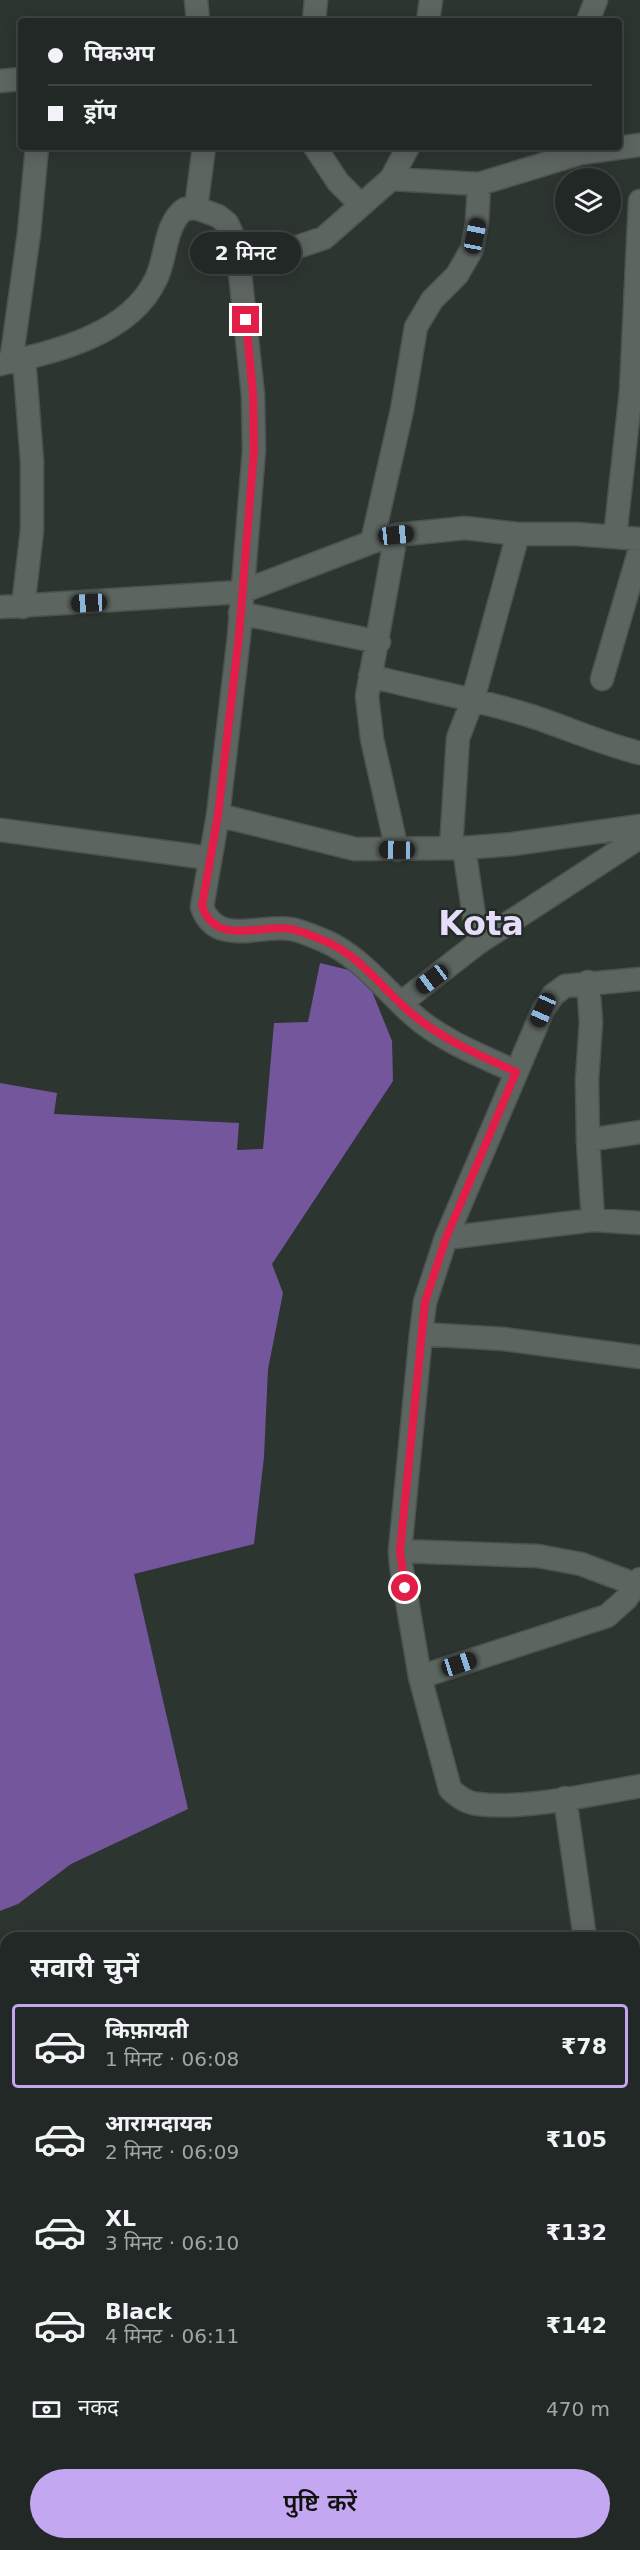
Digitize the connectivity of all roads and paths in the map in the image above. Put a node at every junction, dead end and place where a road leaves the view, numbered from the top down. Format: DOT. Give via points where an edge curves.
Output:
graph roads {
  1 [pos="196,0"];
  2 [pos="316,0"];
  3 [pos="431,0"];
  4 [pos="596,0"];
  5 [pos="198,18"];
  6 [pos="314,18"];
  7 [pos="428,18"];
  8 [pos="589,18"];
  9 [pos="18,79"];
  10 [pos="0,81"];
  11 [pos="640,145"];
  12 [pos="622,147"];
  13 [pos="37,150"];
  14 [pos="204,150"];
  15 [pos="317,150"];
  16 [pos="406,150"];
  17 [pos="533,150"];
  18 [pos="603,150"];
  19 [pos="524,171"];
  20 [pos="391,179"];
  21 [pos="479,184"];
  22 [pos="640,201"];
  23 [pos="362,205"];
  24 [pos="196,208"];
  25 [pos="238,254"];
  26 [pos="12,362"];
  27 [pos="518,534"];
  28 [pos="396,535"];
  29 [pos="615,537"];
  30 [pos="640,539"];
  31 [pos="372,542"];
  32 [pos="640,549"];
  33 [pos="240,602"];
  34 [pos="0,607"];
  35 [pos="23,607"];
  36 [pos="379,642"];
  37 [pos="370,676"];
  38 [pos="602,679"];
  39 [pos="473,699"];
  40 [pos="640,753"];
  41 [pos="218,815"];
  42 [pos="640,826"];
  43 [pos="0,830"];
  44 [pos="640,837"];
  45 [pos="457,848"];
  46 [pos="397,850"];
  47 [pos="209,858"];
  48 [pos="478,943"];
  49 [pos="640,979"];
  50 [pos="588,982"];
  51 [pos="401,1003"];
  52 [pos="516,1072"];
  53 [pos="640,1132"];
  54 [pos="588,1140"];
  55 [pos="593,1220"];
  56 [pos="640,1223"];
  57 [pos="446,1238"];
  58 [pos="421,1334"];
  59 [pos="640,1357"];
  60 [pos="400,1551"];
  61 [pos="639,1582"];
  62 [pos="420,1677"];
  63 [pos="640,1786"];
  64 [pos="565,1798"];
  65 [pos="584,1932"];
  66 [pos="0,2367"];
  67 [pos="0,2384"];
  1 -- 5 [label="street"];
  2 -- 6 [label="street"];
  3 -- 7 [label="street"];
  4 -- 8 [label="street"];
  9 -- 10 [label="street"];
  11 -- 12 [label="street"];
  13 -- 26 [label="street"];
  14 -- 24 [label="street"];
  15 -- 23 [label="street" via="338,182"];
  16 -- 20 [label="street"];
  17 -- 19 [label="street"];
  18 -- 19 [label="street"];
  19 -- 21 [label="street"];
  20 -- 21 [label="street"];
  20 -- 23 [label="street"];
  21 -- 31 [label="street" via="472,249 416,327"];
  22 -- 29 [label="street" via="631,391"];
  23 -- 25 [label="street" via="324,238 291,249"];
  24 -- 25 [label="street" via="227,224"];
  24 -- 26 [label="street" via="185,209 174,220 156,279 142,301 113,325 68,346"];
  25 -- 33 [label="street" via="253,394 254,450"];
  26 -- 35 [label="street" via="32,461 32,530"];
  27 -- 28 [label="street" via="465,528"];
  27 -- 29 [label="street"];
  27 -- 39 [label="street"];
  28 -- 31 [label="street"];
  28 -- 36 [label="street"];
  29 -- 30 [label="street"];
  31 -- 33 [label="street"];
  32 -- 38 [label="street"];
  33 -- 35 [label="street"];
  33 -- 36 [label="street"];
  33 -- 41 [label="street"];
  34 -- 35 [label="street"];
  36 -- 37 [label="street"];
  37 -- 39 [label="street"];
  37 -- 46 [label="street" via="372,739"];
  39 -- 40 [label="street"];
  39 -- 45 [label="street" via="458,738"];
  41 -- 46 [label="street" via="355,849"];
  41 -- 47 [label="street"];
  42 -- 45 [label="street"];
  43 -- 47 [label="street"];
  44 -- 48 [label="street"];
  45 -- 46 [label="street"];
  45 -- 48 [label="street"];
  47 -- 51 [label="street" via="202,906 206,918 215,926 235,931 290,929 326,941 352,955"];
  48 -- 51 [label="street"];
  49 -- 50 [label="street"];
  50 -- 52 [label="street" via="565,986 553,995"];
  50 -- 54 [label="street"];
  51 -- 52 [label="street" via="444,1039"];
  52 -- 57 [label="street"];
  53 -- 54 [label="street"];
  54 -- 55 [label="street"];
  55 -- 56 [label="street"];
  55 -- 57 [label="street"];
  57 -- 58 [label="street" via="425,1302"];
  58 -- 59 [label="street" via="504,1339"];
  58 -- 60 [label="street"];
  60 -- 61 [label="street" via="538,1556"];
  60 -- 62 [label="street"];
  61 -- 62 [label="street" via="607,1616"];
  62 -- 64 [label="street" via="450,1789 461,1799 506,1805"];
  63 -- 64 [label="street"];
  64 -- 65 [label="street"];
  66 -- 67 [label="street"];
}
